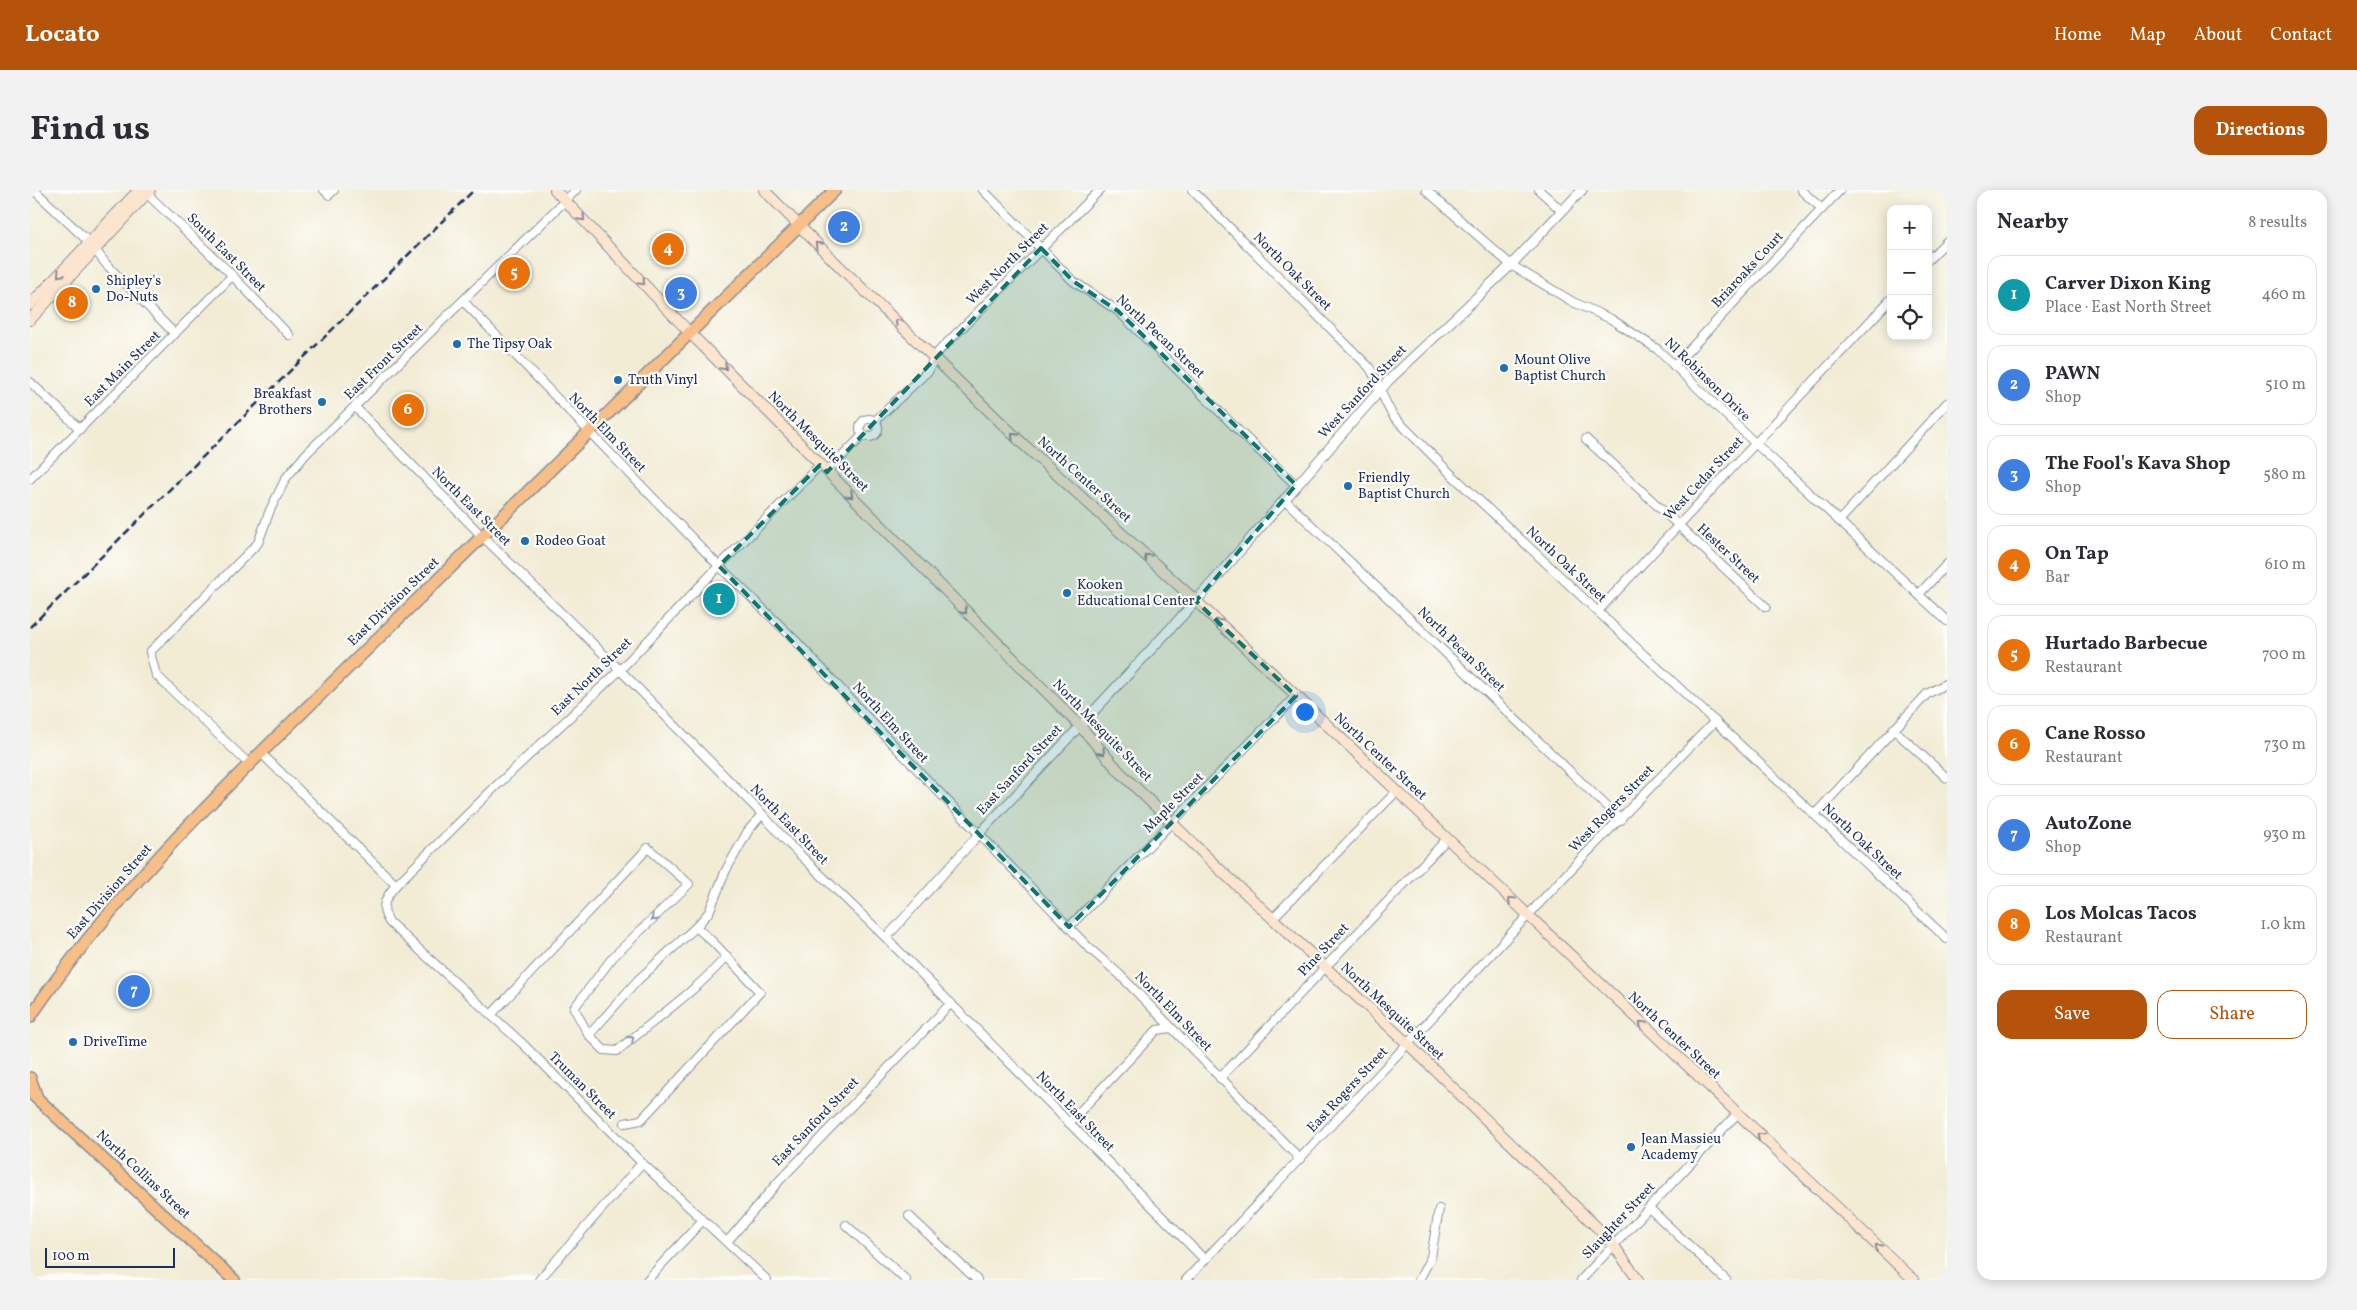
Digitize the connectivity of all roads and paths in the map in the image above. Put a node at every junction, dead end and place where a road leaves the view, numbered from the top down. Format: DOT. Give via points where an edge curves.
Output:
graph roads {
  1 [pos="34,190"];
  2 [pos="555,190"];
  3 [pos="576,190"];
  4 [pos="764,190"];
  5 [pos="835,190"];
  6 [pos="983,190"];
  7 [pos="1100,190"];
  8 [pos="1192,190"];
  9 [pos="1426,190"];
  10 [pos="1539,190"];
  11 [pos="1582,190"];
  12 [pos="1801,190"];
  13 [pos="1840,190"];
  14 [pos="145,191"];
  15 [pos="565,200"];
  16 [pos="1822,209"];
  17 [pos="1562,211"];
  18 [pos="799,226"];
  19 [pos="1947,241"];
  20 [pos="92,246"];
  21 [pos="1041,248"];
  22 [pos="1932,256"];
  23 [pos="1511,265"];
  24 [pos="232,276"];
  25 [pos="464,302"];
  26 [pos="1887,304"];
  27 [pos="30,305"];
  28 [pos="30,320"];
  29 [pos="689,332"];
  30 [pos="175,334"];
  31 [pos="289,335"];
  32 [pos="934,357"];
  33 [pos="1674,366"];
  34 [pos="30,382"];
  35 [pos="1382,390"];
  36 [pos="1947,403"];
  37 [pos="355,407"];
  38 [pos="875,422"];
  39 [pos="80,429"];
  40 [pos="588,432"];
  41 [pos="863,435"];
  42 [pos="1586,439"];
  43 [pos="1755,443"];
  44 [pos="824,469"];
  45 [pos="30,479"];
  46 [pos="1296,485"];
  47 [pos="1284,499"];
  48 [pos="1839,521"];
  49 [pos="1678,525"];
  50 [pos="482,536"];
  51 [pos="1947,564"];
  52 [pos="719,566"];
  53 [pos="1919,594"];
  54 [pos="1196,602"];
  55 [pos="1766,607"];
  56 [pos="1598,611"];
  57 [pos="1947,621"];
  58 [pos="620,670"];
  59 [pos="1947,683"];
  60 [pos="1296,696"];
  61 [pos="1715,721"];
  62 [pos="1080,726"];
  63 [pos="1893,728"];
  64 [pos="261,753"];
  65 [pos="250,765"];
  66 [pos="1947,778"];
  67 [pos="1397,791"];
  68 [pos="762,814"];
  69 [pos="1815,814"];
  70 [pos="1621,820"];
  71 [pos="1173,822"];
  72 [pos="979,834"];
  73 [pos="1447,839"];
  74 [pos="396,885"];
  75 [pos="383,908"];
  76 [pos="1528,916"];
  77 [pos="1272,919"];
  78 [pos="696,927"];
  79 [pos="1069,927"];
  80 [pos="886,938"];
  81 [pos="1947,939"];
  82 [pos="727,956"];
  83 [pos="1325,968"];
  84 [pos="951,1003"];
  85 [pos="31,1015"];
  86 [pos="491,1016"];
  87 [pos="30,1028"];
  88 [pos="1171,1028"];
  89 [pos="589,1035"];
  90 [pos="1408,1044"];
  91 [pos="30,1078"];
  92 [pos="1220,1078"];
  93 [pos="32,1096"];
  94 [pos="1737,1114"];
  95 [pos="625,1123"];
  96 [pos="1069,1123"];
  97 [pos="1300,1159"];
  98 [pos="642,1163"];
  99 [pos="1649,1208"];
  100 [pos="1439,1209"];
  101 [pos="909,1216"];
  102 [pos="703,1220"];
  103 [pos="846,1225"];
  104 [pos="727,1242"];
  105 [pos="1614,1244"];
  106 [pos="1205,1260"];
  107 [pos="1192,1273"];
  108 [pos="234,1280"];
  109 [pos="539,1280"];
  110 [pos="647,1280"];
  111 [pos="767,1280"];
  112 [pos="906,1280"];
  113 [pos="977,1280"];
  114 [pos="1186,1280"];
  115 [pos="1199,1280"];
  116 [pos="1420,1280"];
  117 [pos="1581,1280"];
  118 [pos="1638,1280"];
  119 [pos="1726,1280"];
  120 [pos="1914,1280"];
  1 -- 20 [label="street"];
  2 -- 15 [label="main road, North Mesquite Street"];
  3 -- 15 [label="street, East Front Street"];
  4 -- 18 [label="main road, North Center Street"];
  5 -- 18 [label="main road, East Division Street"];
  6 -- 21 [label="street, North Pecan Street"];
  7 -- 21 [label="street, West North Street"];
  8 -- 35 [label="street, North Oak Street" via="1369,367"];
  9 -- 23 [label="street, Nl Robinson Drive"];
  10 -- 17 [label="street"];
  11 -- 17 [label="street, West Sanford Street"];
  12 -- 16 [label="street"];
  13 -- 16 [label="street, Briaroaks Court"];
  14 -- 20 [label="main road"];
  14 -- 24 [label="street, South East Street"];
  15 -- 25 [label="street, East Front Street"];
  15 -- 29 [label="main road, North Mesquite Street, one-way"];
  16 -- 33 [label="street, Briaroaks Court"];
  17 -- 23 [label="street, West Sanford Street"];
  18 -- 29 [label="main road, East Division Street"];
  32 -- 18 [label="main road, North Center Street, one-way"];
  19 -- 22 [label="street"];
  20 -- 27 [label="main road, one-way"];
  20 -- 28 [label="main road"];
  20 -- 30 [label="street"];
  21 -- 32 [label="street, West North Street"];
  21 -- 46 [label="street, North Pecan Street" via="1073,281 1118,311"];
  23 -- 33 [label="street, Nl Robinson Drive" via="1573,302 1644,338"];
  23 -- 35 [label="street, West Sanford Street"];
  24 -- 30 [label="street, East Main Street"];
  24 -- 31 [label="street, South East Street"];
  25 -- 37 [label="street, East Front Street"];
  25 -- 40 [label="street, North Elm Street"];
  26 -- 43 [label="street, West Cedar Street"];
  29 -- 40 [label="main road, East Division Street"];
  29 -- 44 [label="main road, North Mesquite Street, one-way"];
  30 -- 39 [label="street, East Main Street"];
  32 -- 38 [label="street" via="929,370"];
  54 -- 32 [label="main road, North Center Street, one-way" via="1022,444"];
  33 -- 43 [label="street, Nl Robinson Drive"];
  34 -- 39 [label="street"];
  35 -- 46 [label="street, West Sanford Street"];
  35 -- 56 [label="street, North Oak Street" via="1394,417"];
  36 -- 48 [label="street"];
  37 -- 50 [label="street, North East Street"];
  37 -- 65 [label="street, East Front Street" via="286,478 258,543 249,554 150,652 156,675"];
  38 -- 41 [label="street" via="876,434 871,437"];
  38 -- 41 [label="street" via="869,419 862,423"];
  39 -- 45 [label="street, East Main Street"];
  40 -- 50 [label="main road, East Division Street"];
  40 -- 52 [label="street, North Elm Street"];
  41 -- 44 [label="street, East North Street"];
  42 -- 49 [label="street, Hester Street"];
  43 -- 48 [label="street, Nl Robinson Drive"];
  43 -- 49 [label="street, West Cedar Street"];
  44 -- 52 [label="street, East North Street"];
  44 -- 62 [label="main road, North Mesquite Street, one-way"];
  46 -- 47 [label="street, West Sanford Street"];
  47 -- 54 [label="street, West Sanford Street"];
  47 -- 70 [label="street, North Pecan Street"];
  48 -- 53 [label="street, Nl Robinson Drive"];
  49 -- 55 [label="street, Hester Street"];
  49 -- 56 [label="street, West Cedar Street"];
  50 -- 58 [label="street, North East Street"];
  50 -- 64 [label="main road, East Division Street"];
  51 -- 53 [label="street"];
  52 -- 58 [label="street, East North Street"];
  52 -- 72 [label="street, North Elm Street" via="796,640"];
  53 -- 57 [label="street, Nl Robinson Drive"];
  60 -- 54 [label="main road, North Center Street, one-way"];
  54 -- 62 [label="street, East Sanford Street"];
  56 -- 61 [label="street, North Oak Street"];
  58 -- 68 [label="street, North East Street"];
  58 -- 74 [label="street, East North Street"];
  59 -- 63 [label="street" via="1927,694"];
  60 -- 67 [label="main road, North Center Street"];
  60 -- 71 [label="street, Maple Street"];
  61 -- 69 [label="street, North Oak Street"];
  61 -- 70 [label="street, West Rogers Street"];
  62 -- 71 [label="main road, North Mesquite Street, one-way" via="1119,771"];
  62 -- 72 [label="street, East Sanford Street"];
  63 -- 66 [label="street"];
  63 -- 69 [label="street"];
  64 -- 65 [label="main road, East Division Street"];
  64 -- 74 [label="street"];
  65 -- 85 [label="main road, East Division Street" via="138,877"];
  67 -- 73 [label="main road, North Center Street"];
  67 -- 77 [label="street"];
  68 -- 78 [label="street" via="748,831 726,870 710,912"];
  68 -- 80 [label="street, North East Street"];
  69 -- 81 [label="street, North Oak Street"];
  70 -- 76 [label="street, West Rogers Street"];
  71 -- 77 [label="main road, North Mesquite Street"];
  71 -- 79 [label="street, Maple Street"];
  72 -- 79 [label="street, North Elm Street"];
  72 -- 80 [label="street, East Sanford Street"];
  76 -- 73 [label="main road, North Center Street, one-way"];
  73 -- 83 [label="street, Pine Street"];
  74 -- 75 [label="street, East North Street" via="386,897"];
  75 -- 86 [label="street, Truman Street" via="390,923"];
  76 -- 90 [label="street, East Rogers Street"];
  94 -- 76 [label="main road, North Center Street, one-way"];
  77 -- 83 [label="main road, North Mesquite Street"];
  78 -- 82 [label="street"];
  78 -- 89 [label="street" via="638,980"];
  79 -- 88 [label="street, North Elm Street"];
  80 -- 84 [label="street, North East Street"];
  89 -- 82 [label="street, one-way" via="604,1050 617,1051 687,995"];
  82 -- 95 [label="street" via="760,992 641,1120"];
  83 -- 90 [label="main road, North Mesquite Street"];
  83 -- 92 [label="street, Pine Street"];
  84 -- 96 [label="street, North East Street"];
  84 -- 104 [label="street, East Sanford Street" via="779,1181"];
  85 -- 87 [label="main road"];
  86 -- 89 [label="street, one-way" via="648,848 689,884 613,957 574,1008"];
  86 -- 98 [label="street, Truman Street"];
  88 -- 92 [label="street, North Elm Street"];
  88 -- 96 [label="street" via="1157,1030"];
  90 -- 97 [label="street, East Rogers Street"];
  90 -- 105 [label="main road, North Mesquite Street"];
  91 -- 93 [label="main road"];
  92 -- 97 [label="street, North Elm Street"];
  93 -- 108 [label="main road, North Collins Street"];
  94 -- 99 [label="street, Slaughter Street"];
  120 -- 94 [label="main road, North Center Street, one-way"];
  96 -- 106 [label="street, North East Street"];
  97 -- 106 [label="street, East Rogers Street"];
  98 -- 102 [label="street, Truman Street"];
  98 -- 109 [label="street"];
  99 -- 105 [label="street, Slaughter Street"];
  99 -- 119 [label="street"];
  100 -- 116 [label="street" via="1431,1257"];
  101 -- 113 [label="street"];
  102 -- 104 [label="street, Truman Street"];
  102 -- 110 [label="street"];
  103 -- 112 [label="street"];
  104 -- 111 [label="street, Truman Street"];
  105 -- 117 [label="street, Slaughter Street"];
  105 -- 118 [label="main road, North Mesquite Street"];
  106 -- 107 [label="street, East Rogers Street"];
  107 -- 114 [label="street, East Rogers Street"];
  107 -- 115 [label="street"];
}
